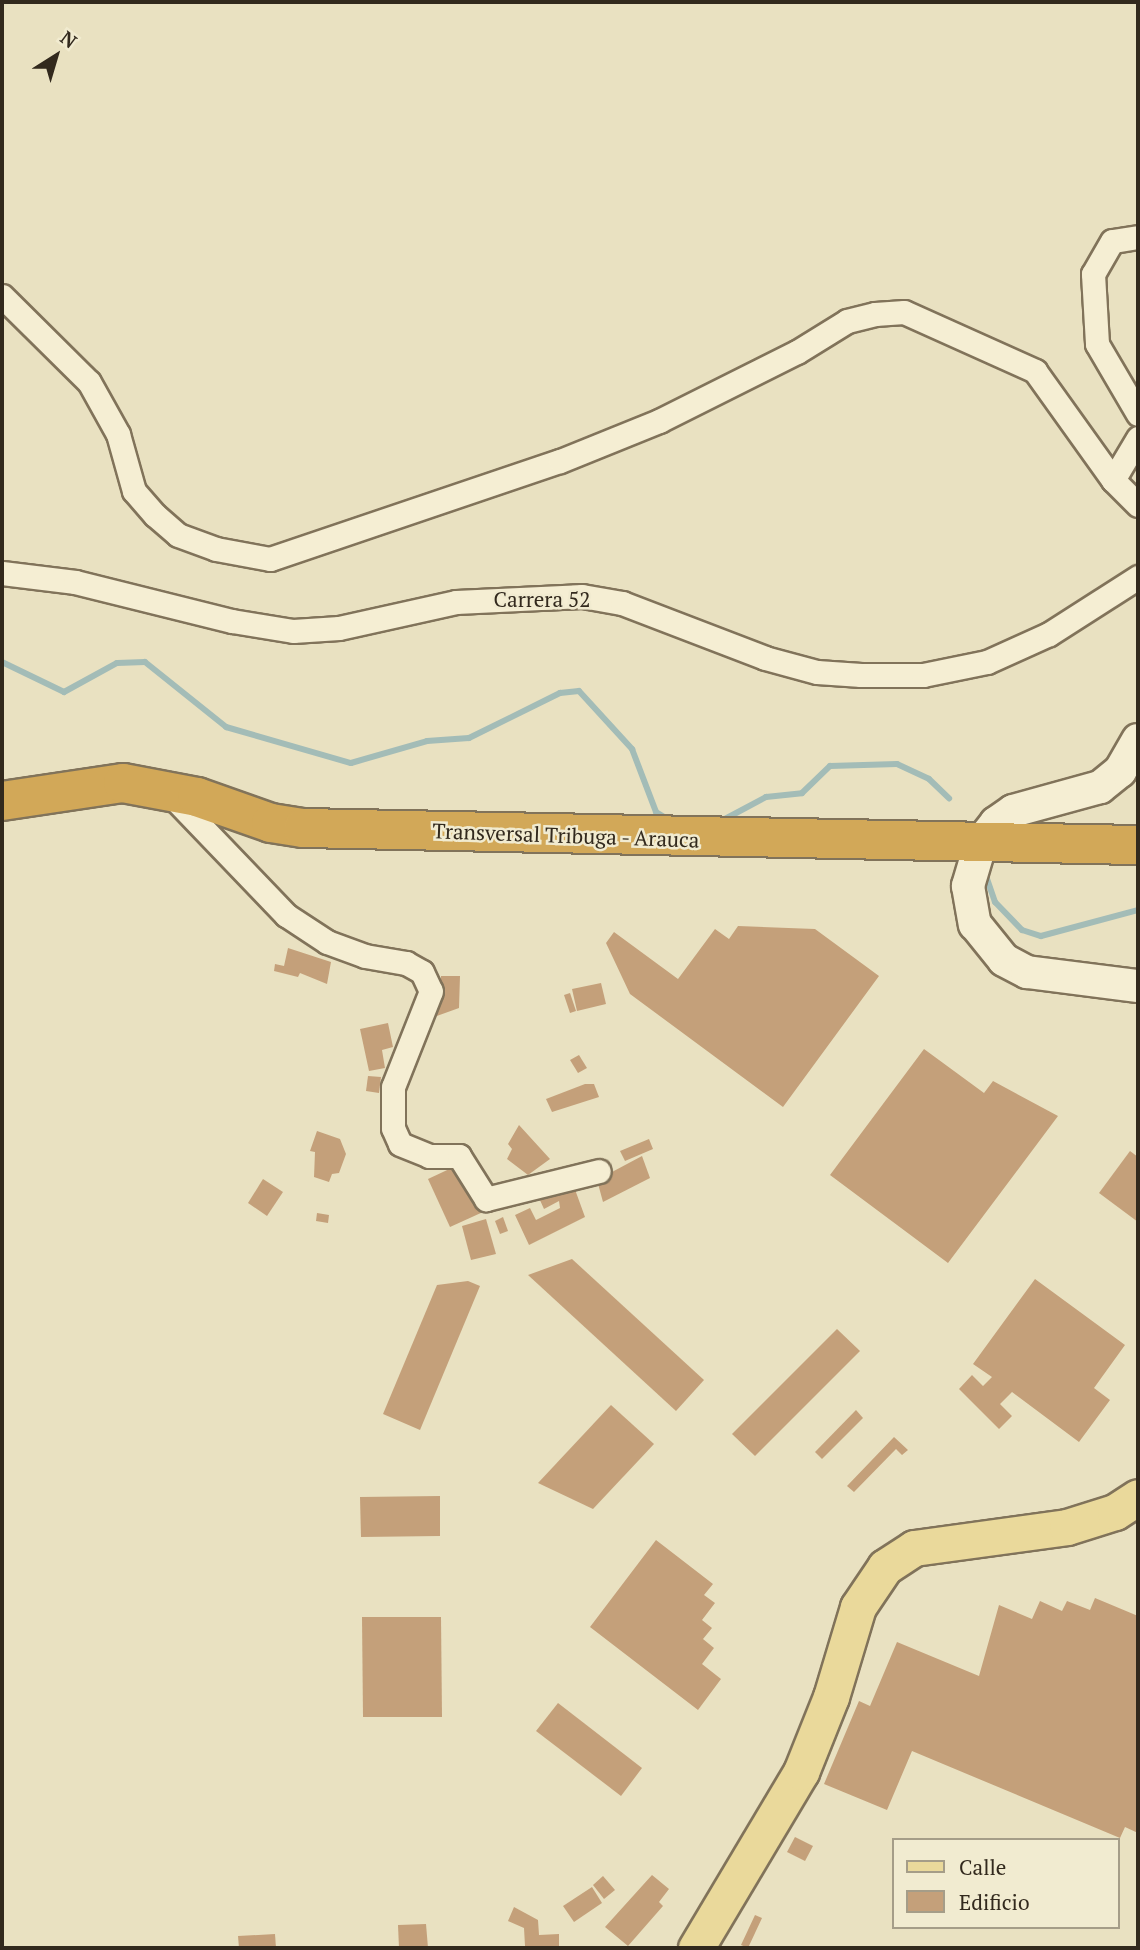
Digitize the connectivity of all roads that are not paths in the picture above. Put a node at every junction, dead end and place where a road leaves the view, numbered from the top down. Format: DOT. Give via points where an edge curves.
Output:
graph roads {
  1 [pos="1138,237"];
  2 [pos="2,296"];
  3 [pos="1138,414"];
  4 [pos="1138,438"];
  5 [pos="1113,480"];
  6 [pos="1138,505"];
  7 [pos="2,573"];
  8 [pos="1138,576"];
  9 [pos="1138,740"];
  10 [pos="168,792"];
  11 [pos="2,801"];
  12 [pos="981,842"];
  13 [pos="1138,845"];
  14 [pos="1138,986"];
  15 [pos="599,1171"];
  16 [pos="1138,1497"];
  17 [pos="696,1948"];
  1 -- 3 [label="street" via="1112,241 1093,274 1097,344"];
  2 -- 5 [label="street" via="89,382 118,434 134,491 155,515 178,535 216,549 270,559 561,461 659,421 797,352 847,321 875,314 904,312 1035,371"];
  4 -- 5 [label="street"];
  5 -- 6 [label="street"];
  7 -- 8 [label="street, Carrera 52" via="75,582 232,621 293,631 340,628 456,602 582,596 622,603 817,672 904,675 987,662 1049,634"];
  9 -- 12 [label="main road" via="1120,771 1100,788 1013,811"];
  10 -- 11 [label="highway, Transversal Tribuga - Arauca" via="123,783"];
  10 -- 12 [label="highway, Transversal Tribuga - Arauca" via="303,828"];
  10 -- 15 [label="street" via="286,915 327,942 365,956 407,963 422,972 431,992 393,1087 393,1128 400,1144 410,1151 459,1156 490,1207"];
  12 -- 13 [label="highway, Transversal Tribuga - Arauca"];
  12 -- 14 [label="main road" via="970,869 969,904 988,944 1004,960 1040,974"];
  16 -- 17 [label="main road" via="1115,1512 1067,1527 914,1548 885,1567 854,1615 831,1697 801,1772"];
}
